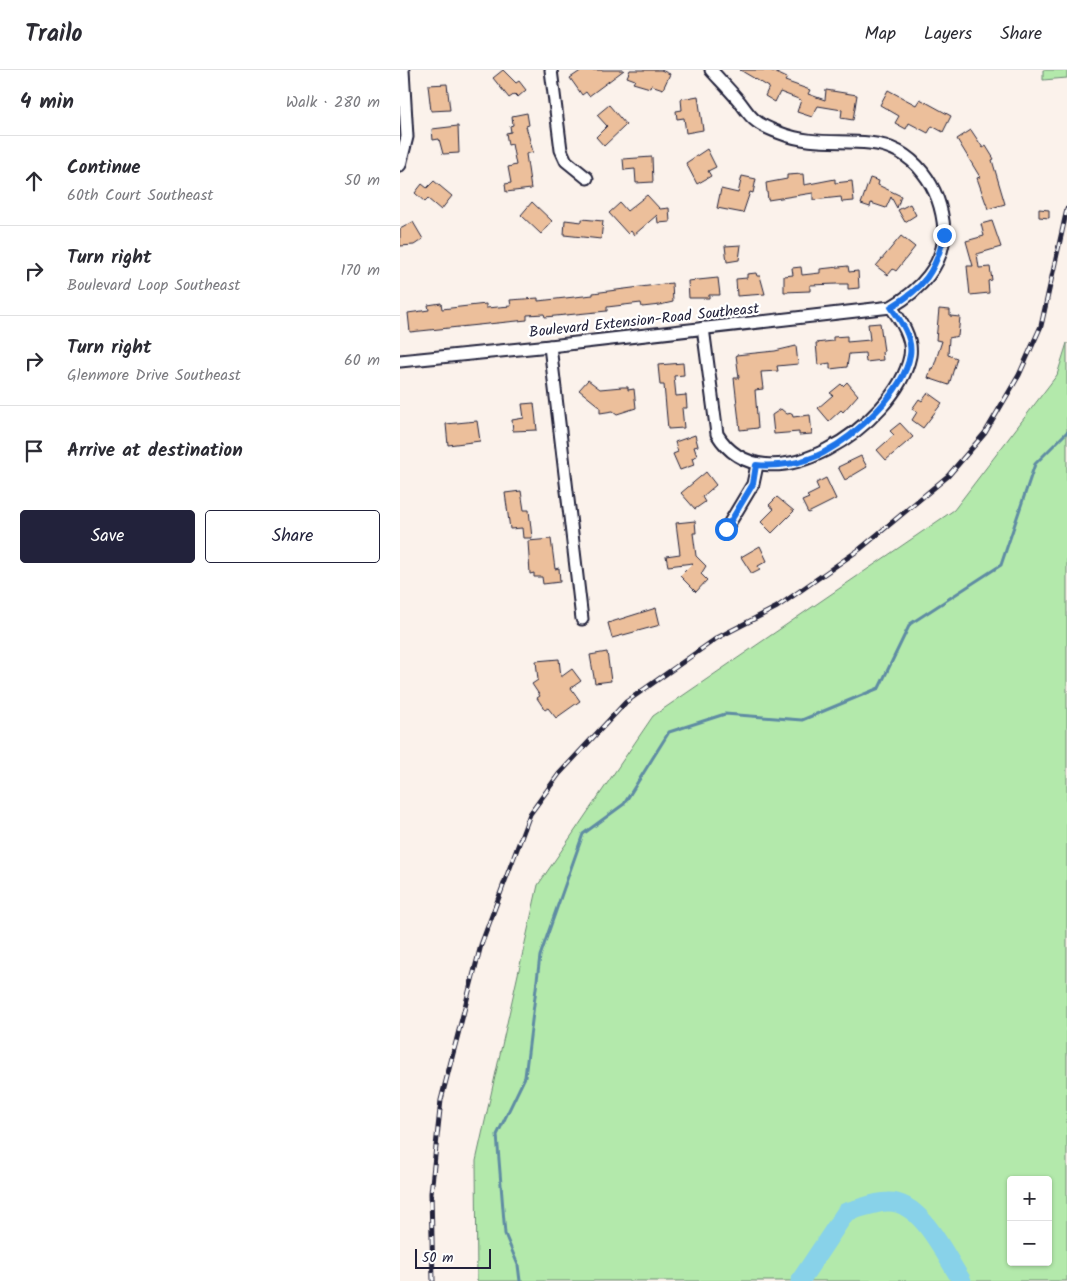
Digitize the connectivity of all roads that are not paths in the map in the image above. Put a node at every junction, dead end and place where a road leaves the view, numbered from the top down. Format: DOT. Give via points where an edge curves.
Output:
graph roads {
  1 [pos="403,70"];
  2 [pos="551,70"];
  3 [pos="711,70"];
  4 [pos="400,165"];
  5 [pos="587,178"];
  6 [pos="891,307"];
  7 [pos="703,328"];
  8 [pos="550,346"];
  9 [pos="400,361"];
  10 [pos="756,465"];
  11 [pos="726,529"];
  12 [pos="582,619"];
  1 -- 4 [label="street" via="407,129"];
  2 -- 5 [label="street" via="561,150 566,160"];
  3 -- 6 [label="street" via="756,122 811,142 871,143 900,152 921,168 934,188 943,213 944,235 938,259 924,283"];
  6 -- 7 [label="street, Boulevard Extension-Road Southeast"];
  6 -- 10 [label="street" via="905,327 910,354 901,381 880,407 823,453 794,462"];
  7 -- 8 [label="street, Boulevard Extension-Road Southeast"];
  7 -- 10 [label="street" via="717,434 742,459"];
  8 -- 9 [label="street, Boulevard Extension-Road Southeast"];
  8 -- 12 [label="street"];
  10 -- 11 [label="street" via="753,484"];
}
